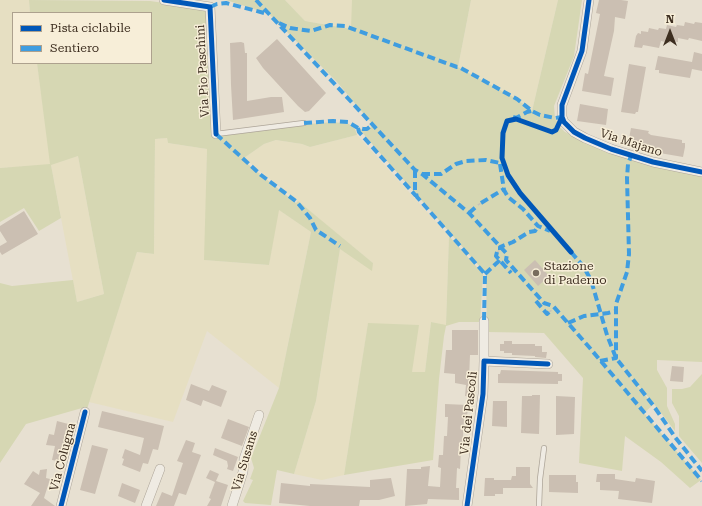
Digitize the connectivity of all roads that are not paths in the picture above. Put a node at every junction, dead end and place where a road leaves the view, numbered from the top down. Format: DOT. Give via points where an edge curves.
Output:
graph roads {
  1 [pos="164,0"];
  2 [pos="590,0"];
  3 [pos="304,123"];
  4 [pos="216,134"];
  5 [pos="702,172"];
  6 [pos="484,322"];
  7 [pos="484,362"];
  8 [pos="548,364"];
  9 [pos="85,412"];
  10 [pos="259,415"];
  11 [pos="544,448"];
  12 [pos="160,469"];
  13 [pos="61,506"];
  14 [pos="146,506"];
  15 [pos="232,506"];
  16 [pos="467,506"];
  17 [pos="539,506"];
  1 -- 4 [label="street, Via Pio Paschini" via="210,7"];
  2 -- 5 [label="street, Via Majano" via="582,51 562,105 562,117 568,127 597,143 653,162"];
  3 -- 4 [label="lane"];
  6 -- 7 [label="street, Via dei Pascoli"];
  7 -- 8 [label="street, Via dei Pascoli"];
  7 -- 16 [label="street, Via dei Pascoli" via="483,394"];
  9 -- 13 [label="street, Via Colugna"];
  10 -- 15 [label="street, Via Susans"];
  11 -- 17 [label="lane"];
  12 -- 14 [label="street"];
}
